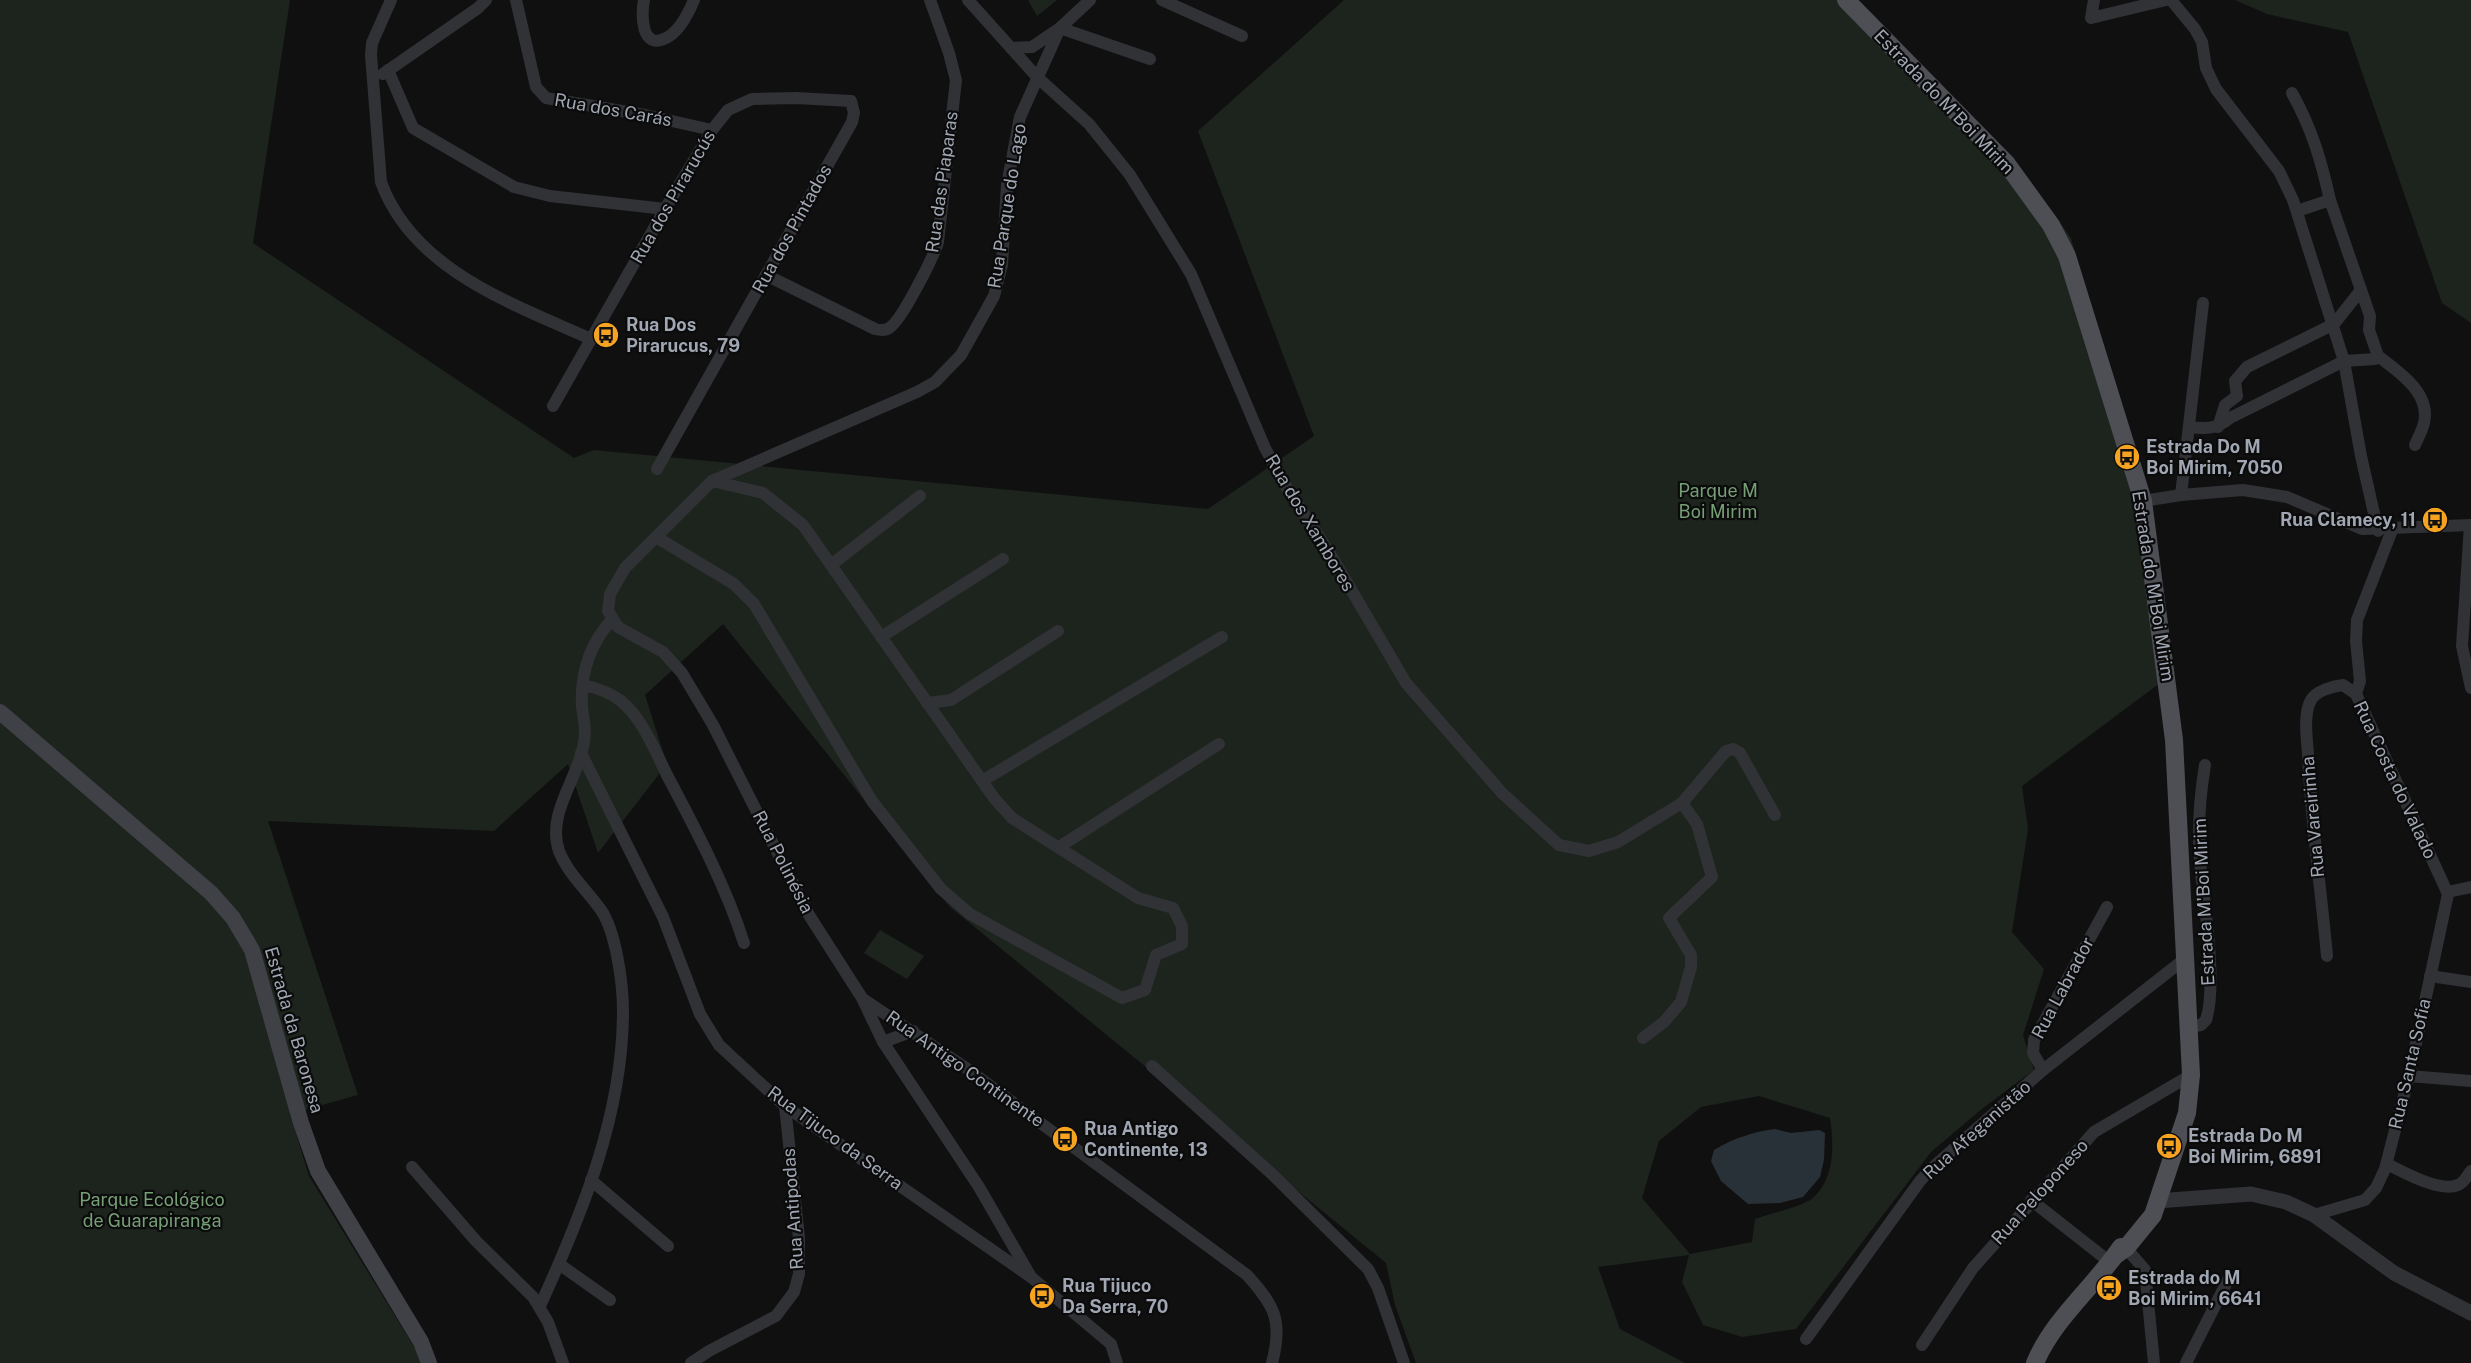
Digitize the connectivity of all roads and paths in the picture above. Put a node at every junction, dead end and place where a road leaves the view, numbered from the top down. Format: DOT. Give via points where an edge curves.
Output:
graph roads {
  1 [pos="391,0"];
  2 [pos="486,0"];
  3 [pos="516,0"];
  4 [pos="644,0"];
  5 [pos="694,0"];
  6 [pos="930,0"];
  7 [pos="968,0"];
  8 [pos="1090,0"];
  9 [pos="1162,0"];
  10 [pos="1846,0"];
  11 [pos="2094,0"];
  12 [pos="2166,0"];
  13 [pos="2171,0"];
  14 [pos="1060,28"];
  15 [pos="1242,36"];
  16 [pos="1011,48"];
  17 [pos="1150,60"];
  18 [pos="388,70"];
  19 [pos="1037,77"];
  20 [pos="374,80"];
  21 [pos="2292,93"];
  22 [pos="854,113"];
  23 [pos="712,130"];
  24 [pos="2330,200"];
  25 [pos="665,209"];
  26 [pos="2297,211"];
  27 [pos="766,275"];
  28 [pos="2361,290"];
  29 [pos="2203,303"];
  30 [pos="2334,324"];
  31 [pos="591,339"];
  32 [pos="2378,356"];
  33 [pos="2344,361"];
  34 [pos="554,406"];
  35 [pos="2189,427"];
  36 [pos="2218,427"];
  37 [pos="2415,446"];
  38 [pos="657,469"];
  39 [pos="712,481"];
  40 [pos="2181,495"];
  41 [pos="920,496"];
  42 [pos="2143,501"];
  43 [pos="2470,525"];
  44 [pos="2392,530"];
  45 [pos="2378,531"];
  46 [pos="656,537"];
  47 [pos="1003,560"];
  48 [pos="831,565"];
  49 [pos="612,619"];
  50 [pos="1058,631"];
  51 [pos="881,637"];
  52 [pos="1222,637"];
  53 [pos="2470,680"];
  54 [pos="583,685"];
  55 [pos="2328,688"];
  56 [pos="2356,694"];
  57 [pos="927,703"];
  58 [pos="0,712"];
  59 [pos="1219,744"];
  60 [pos="581,753"];
  61 [pos="2205,765"];
  62 [pos="982,781"];
  63 [pos="1682,803"];
  64 [pos="1775,815"];
  65 [pos="1059,848"];
  66 [pos="2471,887"];
  67 [pos="2448,894"];
  68 [pos="2107,907"];
  69 [pos="744,943"];
  70 [pos="2327,956"];
  71 [pos="2186,958"];
  72 [pos="2430,976"];
  73 [pos="2471,982"];
  74 [pos="862,998"];
  75 [pos="2190,1027"];
  76 [pos="913,1031"];
  77 [pos="1643,1038"];
  78 [pos="883,1042"];
  79 [pos="1152,1066"];
  80 [pos="2043,1070"];
  81 [pos="2191,1075"];
  82 [pos="2409,1076"];
  83 [pos="2471,1081"];
  84 [pos="785,1106"];
  85 [pos="2387,1164"];
  86 [pos="412,1167"];
  87 [pos="2471,1171"];
  88 [pos="591,1180"];
  89 [pos="2159,1195"];
  90 [pos="2031,1200"];
  91 [pos="2314,1215"];
  92 [pos="668,1246"];
  93 [pos="2118,1255"];
  94 [pos="559,1264"];
  95 [pos="1031,1276"];
  96 [pos="2229,1278"];
  97 [pos="610,1300"];
  98 [pos="540,1306"];
  99 [pos="2471,1313"];
  100 [pos="1806,1339"];
  101 [pos="1922,1345"];
  102 [pos="429,1363"];
  103 [pos="563,1363"];
  104 [pos="691,1363"];
  105 [pos="1117,1363"];
  106 [pos="1272,1363"];
  107 [pos="1404,1363"];
  108 [pos="2035,1363"];
  109 [pos="2154,1363"];
  110 [pos="2186,1363"];
  1 -- 20 [label="street" via="372,43"];
  2 -- 18 [label="street"];
  3 -- 23 [label="street, Rua dos Carás" via="536,87 546,98"];
  4 -- 5 [label="street" via="641,23 651,39 658,40 676,30"];
  6 -- 27 [label="street, Rua das Piaparas" via="956,80 938,242 932,261 894,324 882,330"];
  7 -- 16 [label="street, Rua dos Xambores"];
  8 -- 14 [label="street, Rua Parque do Lago"];
  9 -- 15 [label="street"];
  10 -- 42 [label="main road, Estrada do M'Boi Mirim" via="2006,163 2054,231 2067,256"];
  11 -- 12 [label="street" via="2091,18"];
  13 -- 26 [label="street" via="2202,42 2206,68 2216,89 2279,171"];
  14 -- 16 [label="street, Rua Parque do Lago" via="1040,43"];
  14 -- 17 [label="street"];
  14 -- 19 [label="street, Rua Parque do Lago"];
  16 -- 19 [label="street, Rua dos Xambores"];
  18 -- 20 [label="street"];
  18 -- 25 [label="street" via="413,128 514,186 550,196"];
  19 -- 39 [label="street, Rua Parque do Lago" via="1020,117 1010,164 999,278 994,296 961,355 935,382 917,392"];
  19 -- 63 [label="street, Rua dos Xambores" via="1089,124 1130,175 1191,274 1275,467 1395,667 1492,783 1559,845 1589,851 1618,842"];
  20 -- 31 [label="street" via="381,182 388,202 415,238 462,276 502,299"];
  21 -- 24 [label="street" via="2315,141"];
  22 -- 23 [label="street, Rua dos Pirarucús" via="851,101 752,99 728,110"];
  22 -- 27 [label="street, Rua dos Pintados"];
  23 -- 25 [label="street, Rua dos Pirarucús"];
  24 -- 26 [label="street"];
  24 -- 28 [label="street"];
  25 -- 31 [label="street, Rua dos Pirarucús"];
  26 -- 30 [label="street"];
  27 -- 38 [label="street, Rua dos Pintados"];
  28 -- 30 [label="street"];
  28 -- 32 [label="street"];
  29 -- 35 [label="street"];
  30 -- 33 [label="street"];
  30 -- 36 [label="street" via="2247,367 2235,381 2237,396 2225,405"];
  31 -- 34 [label="street, Rua dos Pirarucús"];
  32 -- 33 [label="street"];
  32 -- 37 [label="street" via="2407,378 2424,404 2424,422"];
  33 -- 36 [label="street"];
  33 -- 45 [label="street"];
  35 -- 36 [label="street"];
  35 -- 40 [label="street"];
  39 -- 46 [label="street"];
  39 -- 48 [label="street" via="763,493 803,525"];
  40 -- 42 [label="street"];
  40 -- 45 [label="street" via="2263,492 2287,497 2362,530"];
  41 -- 48 [label="street"];
  42 -- 71 [label="main road, Estrada do M'Boi Mirim" via="2173,730"];
  43 -- 44 [label="street"];
  43 -- 53 [label="street" via="2462,645"];
  44 -- 45 [label="street"];
  44 -- 56 [label="street" via="2357,620 2360,681"];
  46 -- 49 [label="street" via="625,568 610,594 608,611"];
  46 -- 65 [label="street" via="734,584 754,604 872,801 941,889 970,914 1122,998 1145,990 1156,955 1182,944 1182,926 1173,908 1138,898"];
  47 -- 51 [label="street"];
  48 -- 51 [label="street"];
  49 -- 54 [label="street" via="591,650"];
  49 -- 74 [label="street, Rua Polinésia" via="618,627 663,652 682,673 713,725 809,915"];
  50 -- 57 [label="street" via="951,700"];
  51 -- 57 [label="street"];
  52 -- 62 [label="street"];
  54 -- 60 [label="street" via="586,725"];
  54 -- 69 [label="street" via="621,700 646,733 711,860"];
  55 -- 56 [label="street, Rua Costa do Valado" via="2343,685"];
  55 -- 70 [label="street, Rua Vareirinha" via="2310,701 2307,736 2311,814"];
  56 -- 67 [label="street, Rua Costa do Valado"];
  57 -- 62 [label="street"];
  58 -- 102 [label="main road, Estrada da Baronesa" via="211,893 233,918 252,950 318,1171 416,1332"];
  59 -- 65 [label="street"];
  60 -- 84 [label="street, Rua Tijuco da Serra" via="663,917 708,1030 732,1059"];
  60 -- 88 [label="street" via="556,830 559,849 567,868 602,911 611,931 623,1010 618,1076"];
  61 -- 75 [label="street, Estrada M'Boi Mirim" via="2198,823 2209,996 2206,1020"];
  62 -- 65 [label="street" via="1012,818"];
  63 -- 64 [label="street, Rua dos Xambores" via="1726,751 1733,748 1740,753"];
  63 -- 77 [label="street" via="1697,824 1712,877 1669,918 1691,955 1691,967 1681,1002"];
  66 -- 67 [label="street"];
  67 -- 72 [label="street, Rua Santa Sofia"];
  68 -- 80 [label="street, Rua Labrador" via="2034,1040 2034,1053"];
  71 -- 75 [label="main road, Estrada do M'Boi Mirim"];
  71 -- 80 [label="street, Rua Afeganistão"];
  72 -- 73 [label="street"];
  72 -- 82 [label="street, Rua Santa Sofia"];
  74 -- 76 [label="street, Rua Antigo Continente"];
  74 -- 78 [label="street, Rua Polinésia"];
  75 -- 81 [label="main road, Estrada do M'Boi Mirim"];
  76 -- 78 [label="street"];
  76 -- 106 [label="street, Rua Antigo Continente" via="1247,1275 1275,1311 1277,1344"];
  78 -- 95 [label="street, Rua Polinésia" via="979,1187"];
  79 -- 107 [label="street" via="1272,1174 1368,1269 1387,1310"];
  80 -- 100 [label="street, Rua Afeganistão" via="1920,1181"];
  81 -- 89 [label="main road, Estrada do M'Boi Mirim" via="2187,1113"];
  81 -- 90 [label="street, Rua Peloponeso" via="2094,1131"];
  82 -- 83 [label="street"];
  82 -- 85 [label="street, Rua Santa Sofia"];
  84 -- 95 [label="street, Rua Tijuco da Serra"];
  84 -- 104 [label="street, Rua Antipodas" via="799,1238 799,1274 794,1292 776,1316"];
  85 -- 87 [label="street" via="2449,1187 2460,1184"];
  85 -- 91 [label="street, Rua Santa Sofia" via="2376,1188 2365,1200"];
  86 -- 98 [label="street" via="476,1241"];
  88 -- 92 [label="street"];
  88 -- 94 [label="street"];
  89 -- 91 [label="street" via="2251,1194 2286,1202"];
  89 -- 93 [label="main road, Estrada do M'Boi Mirim"];
  90 -- 93 [label="street"];
  90 -- 101 [label="street, Rua Peloponeso" via="1973,1268"];
  91 -- 99 [label="street" via="2394,1273"];
  93 -- 108 [label="main road, Estrada do M'Boi Mirim" via="2063,1319"];
  93 -- 109 [label="street" via="2145,1270"];
  94 -- 97 [label="street"];
  94 -- 98 [label="street"];
  95 -- 105 [label="street, Rua Tijuco da Serra" via="1111,1344"];
  96 -- 110 [label="street"];
  98 -- 103 [label="street"];
}
